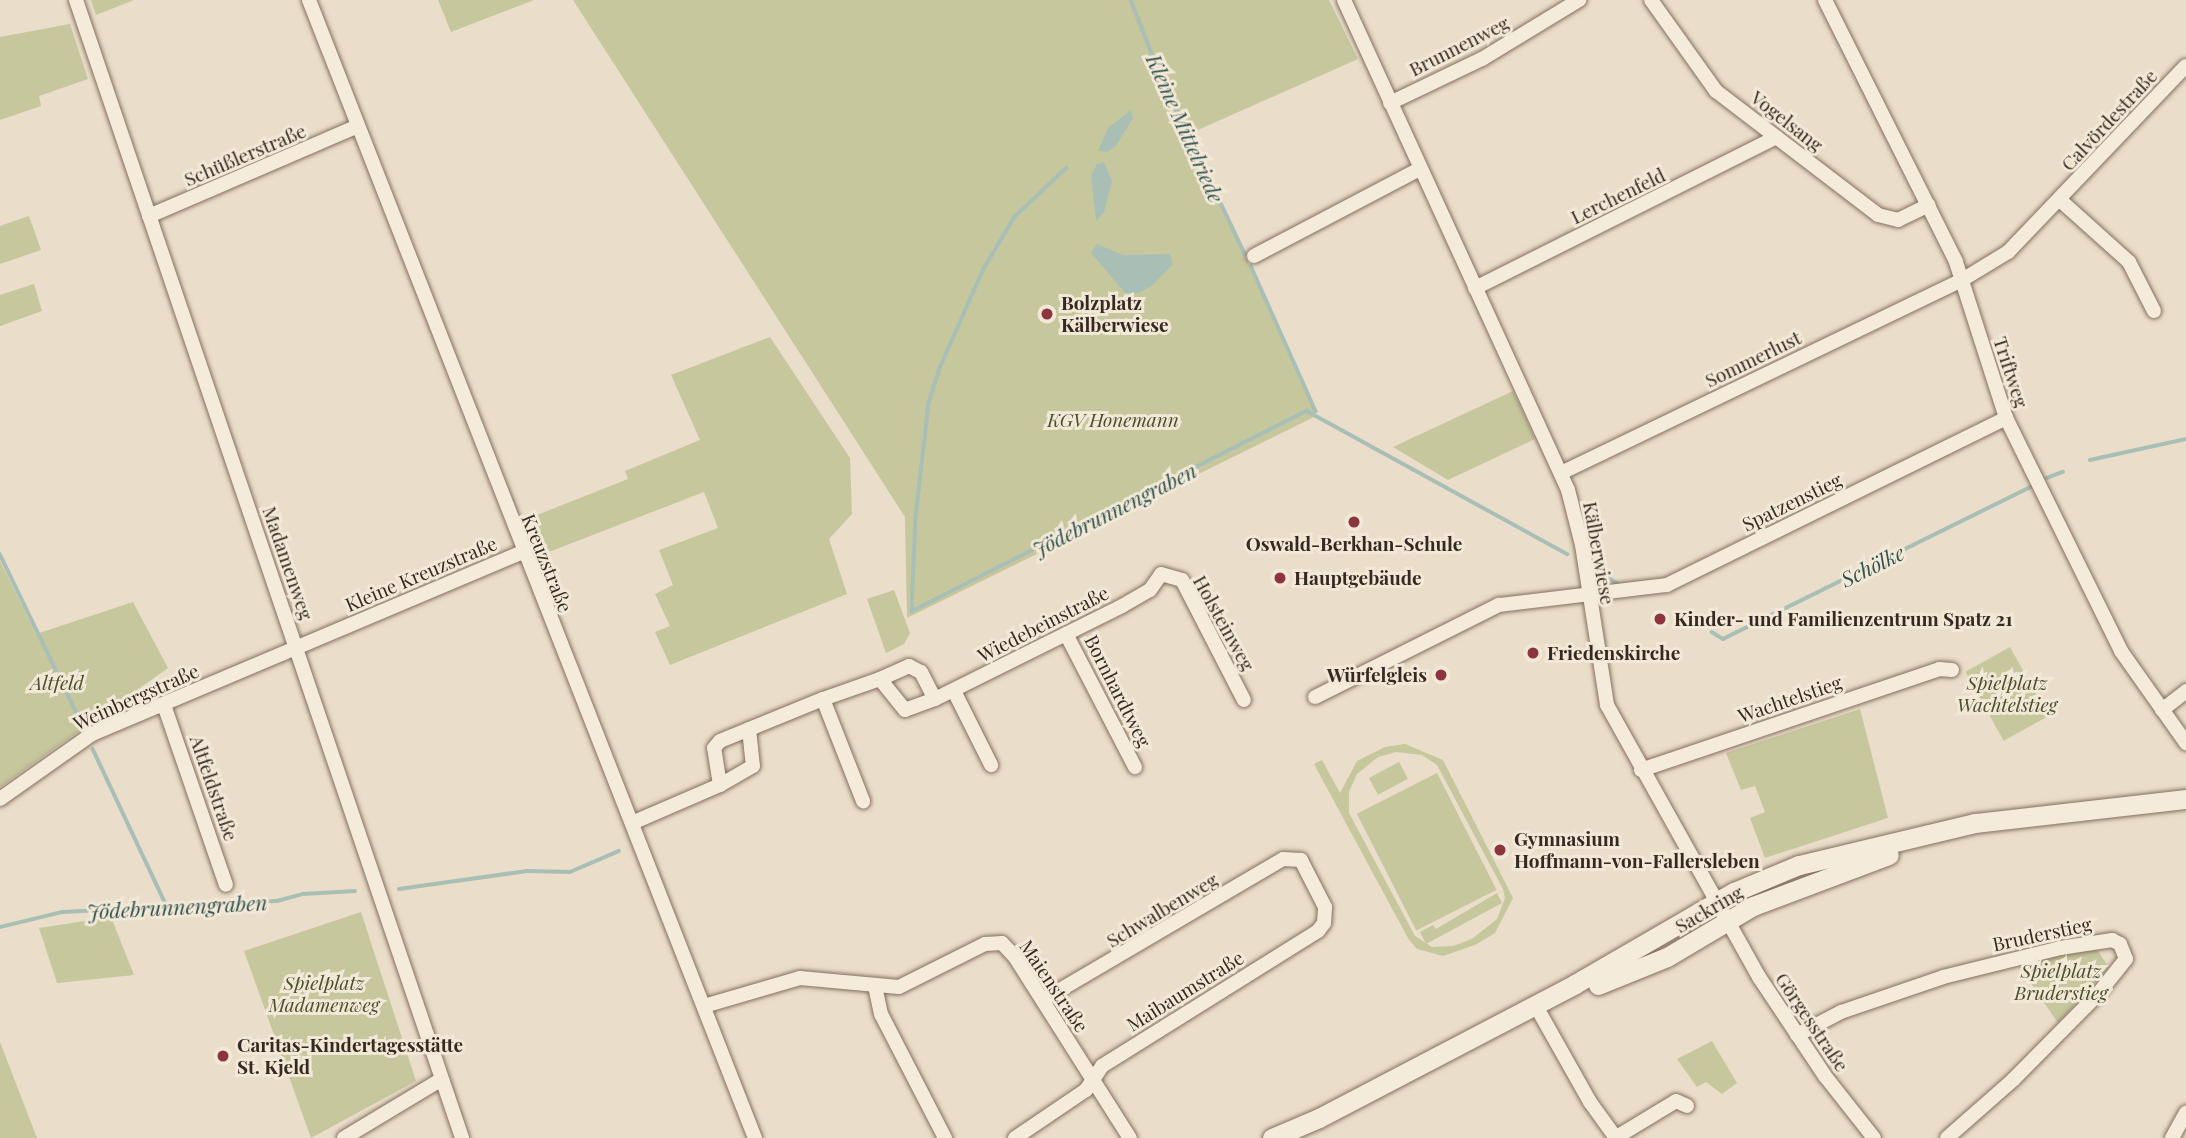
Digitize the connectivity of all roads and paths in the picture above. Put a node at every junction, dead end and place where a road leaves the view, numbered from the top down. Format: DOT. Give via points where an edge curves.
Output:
graph roads {
  1 [pos="76,0"];
  2 [pos="309,0"];
  3 [pos="1343,0"];
  4 [pos="1579,0"];
  5 [pos="1651,0"];
  6 [pos="1825,0"];
  7 [pos="2186,66"];
  8 [pos="1390,103"];
  9 [pos="356,127"];
  10 [pos="1776,137"];
  11 [pos="1420,169"];
  12 [pos="2060,200"];
  13 [pos="1929,205"];
  14 [pos="149,216"];
  15 [pos="1254,256"];
  16 [pos="1962,280"];
  17 [pos="1475,288"];
  18 [pos="2154,311"];
  19 [pos="2006,418"];
  20 [pos="1561,473"];
  21 [pos="522,552"];
  22 [pos="1161,574"];
  23 [pos="1587,595"];
  24 [pos="1066,634"];
  25 [pos="297,648"];
  26 [pos="1952,670"];
  27 [pos="880,679"];
  28 [pos="954,691"];
  29 [pos="2186,691"];
  30 [pos="1315,697"];
  31 [pos="823,699"];
  32 [pos="935,699"];
  33 [pos="1244,700"];
  34 [pos="164,705"];
  35 [pos="2162,709"];
  36 [pos="749,729"];
  37 [pos="2186,743"];
  38 [pos="991,765"];
  39 [pos="1135,767"];
  40 [pos="1641,769"];
  41 [pos="720,785"];
  42 [pos="0,799"];
  43 [pos="2186,799"];
  44 [pos="863,801"];
  45 [pos="2186,813"];
  46 [pos="632,823"];
  47 [pos="1301,860"];
  48 [pos="226,885"];
  49 [pos="1722,913"];
  50 [pos="875,986"];
  51 [pos="1043,1000"];
  52 [pos="704,1006"];
  53 [pos="1541,1015"];
  54 [pos="1797,1035"];
  55 [pos="1092,1078"];
  56 [pos="440,1080"];
  57 [pos="1686,1106"];
  58 [pos="2186,1113"];
  59 [pos="1870,1137"];
  60 [pos="344,1138"];
  61 [pos="462,1138"];
  62 [pos="755,1138"];
  63 [pos="945,1138"];
  64 [pos="1015,1138"];
  65 [pos="1130,1138"];
  66 [pos="1272,1138"];
  67 [pos="1310,1138"];
  68 [pos="1616,1138"];
  69 [pos="1947,1138"];
  70 [pos="2172,1138"];
  1 -- 14 [label="street, Madamenweg"];
  2 -- 9 [label="street, Kreuzstraße"];
  3 -- 8 [label="street, Kälberwiese"];
  4 -- 8 [label="street, Brunnenweg" via="1482,59"];
  5 -- 10 [label="street, Vogelsang" via="1716,91"];
  6 -- 13 [label="street, Triftweg"];
  7 -- 12 [label="street, Calvördestraße"];
  8 -- 11 [label="street, Kälberwiese"];
  9 -- 14 [label="street, Schüßlerstraße"];
  9 -- 21 [label="street, Kreuzstraße"];
  10 -- 13 [label="street, Vogelsang" via="1881,218 1898,220"];
  10 -- 17 [label="street, Lerchenfeld"];
  11 -- 15 [label="street"];
  11 -- 17 [label="street, Kälberwiese"];
  12 -- 16 [label="street, Calvördestraße" via="2008,252"];
  12 -- 18 [label="street, Calvördestraße" via="2129,262"];
  13 -- 16 [label="street, Triftweg"];
  14 -- 25 [label="street, Madamenweg"];
  16 -- 19 [label="street, Triftweg"];
  16 -- 20 [label="street, Sommerlust"];
  17 -- 20 [label="street, Kälberwiese"];
  19 -- 23 [label="street, Spatzenstieg" via="1667,585"];
  19 -- 35 [label="street, Triftweg" via="2121,651"];
  20 -- 23 [label="street, Kälberwiese" via="1582,545"];
  21 -- 25 [label="street, Kleine Kreuzstraße"];
  21 -- 46 [label="street, Kreuzstraße"];
  22 -- 24 [label="street, Wiedebeinstraße" via="1150,590"];
  22 -- 33 [label="street, Holsteinweg" via="1182,580"];
  23 -- 30 [label="street, Spatzenstieg" via="1521,600 1483,610"];
  23 -- 40 [label="street, Kälberwiese" via="1607,705"];
  24 -- 28 [label="street, Wiedebeinstraße"];
  24 -- 39 [label="street, Bornhardtweg"];
  25 -- 34 [label="street, Weinbergstraße"];
  25 -- 56 [label="street, Madamenweg"];
  26 -- 40 [label="street, Wachtelstieg" via="1939,669"];
  27 -- 31 [label="street"];
  27 -- 32 [label="street, Wiedebeinstraße" via="905,710"];
  27 -- 32 [label="street" via="915,667"];
  28 -- 32 [label="street, Wiedebeinstraße"];
  28 -- 38 [label="street"];
  29 -- 35 [label="street"];
  31 -- 36 [label="street"];
  31 -- 44 [label="street"];
  34 -- 42 [label="street, Weinbergstraße" via="82,739"];
  34 -- 48 [label="street, Altfeldstraße"];
  35 -- 37 [label="street, Triftweg"];
  36 -- 41 [label="street" via="753,766"];
  36 -- 41 [label="street" via="716,744"];
  40 -- 49 [label="street, Kälberwiese"];
  41 -- 46 [label="street"];
  43 -- 49 [label="main road, Sackring" via="2017,817 1922,834 1799,865"];
  45 -- 49 [label="main road, Sackring" via="2007,831 1922,847"];
  46 -- 52 [label="street, Kreuzstraße"];
  47 -- 51 [label="street, Schwalbenweg" via="1283,859"];
  47 -- 55 [label="street, Maibaumstraße" via="1325,906 1327,915 1318,931 1102,1066"];
  49 -- 53 [label="main road, Sackring" via="1667,957 1614,977"];
  49 -- 54 [label="street, Görgesstraße"];
  49 -- 66 [label="main road, Sackring"];
  50 -- 51 [label="street, Maienstraße" via="913,984 994,942 1009,948"];
  50 -- 52 [label="street, Maienstraße" via="800,978"];
  50 -- 63 [label="street" via="881,1014"];
  51 -- 55 [label="street, Maienstraße"];
  52 -- 62 [label="street, Kreuzstraße"];
  53 -- 67 [label="main road, Sackring"];
  53 -- 68 [label="street"];
  54 -- 59 [label="street, Görgesstraße"];
  54 -- 69 [label="street, Bruderstieg" via="1850,1009 1943,977 2060,948 2112,940 2120,944 2126,959 2098,994 2014,1079"];
  55 -- 64 [label="street, Maibaumstraße" via="1086,1090"];
  55 -- 65 [label="street, Maienstraße"];
  56 -- 60 [label="street"];
  56 -- 61 [label="street, Madamenweg"];
  57 -- 68 [label="street" via="1675,1101"];
  58 -- 70 [label="street"];
}
